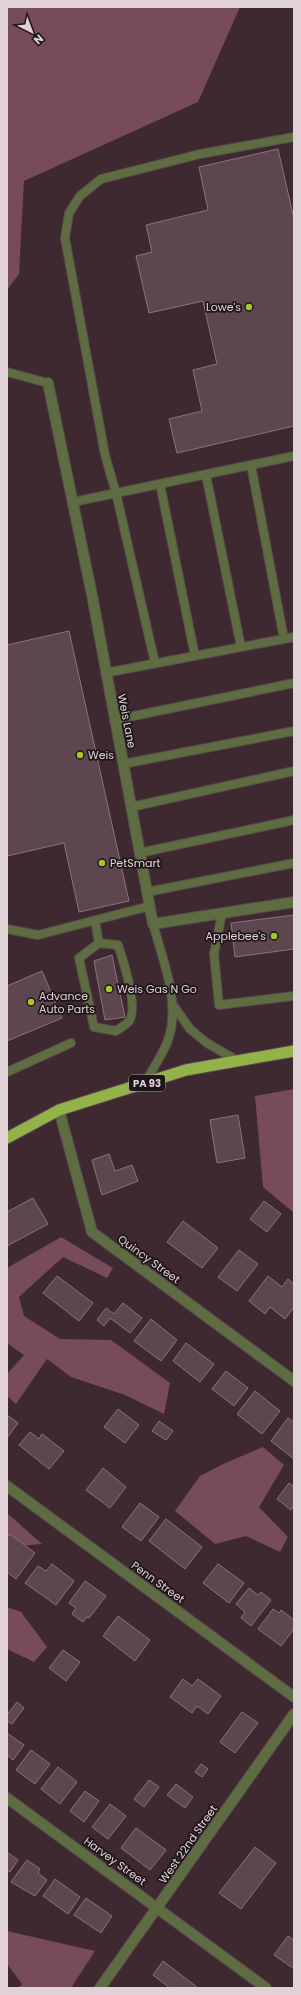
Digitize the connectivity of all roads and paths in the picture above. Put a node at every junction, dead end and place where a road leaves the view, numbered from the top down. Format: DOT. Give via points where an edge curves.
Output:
graph roads {
  1 [pos="294,137"];
  2 [pos="7,372"];
  3 [pos="48,383"];
  4 [pos="294,458"];
  5 [pos="251,465"];
  6 [pos="206,475"];
  7 [pos="160,484"];
  8 [pos="116,493"];
  9 [pos="72,502"];
  10 [pos="294,637"];
  11 [pos="284,639"];
  12 [pos="241,647"];
  13 [pos="195,656"];
  14 [pos="155,663"];
  15 [pos="106,673"];
  16 [pos="294,683"];
  17 [pos="114,720"];
  18 [pos="294,731"];
  19 [pos="122,764"];
  20 [pos="294,771"];
  21 [pos="131,807"];
  22 [pos="294,820"];
  23 [pos="140,853"];
  24 [pos="294,863"];
  25 [pos="147,892"];
  26 [pos="294,902"];
  27 [pos="150,906"];
  28 [pos="222,913"];
  29 [pos="94,921"];
  30 [pos="153,924"];
  31 [pos="7,929"];
  32 [pos="99,943"];
  33 [pos="294,996"];
  34 [pos="174,1005"];
  35 [pos="71,1044"];
  36 [pos="294,1051"];
  37 [pos="238,1061"];
  38 [pos="7,1072"];
  39 [pos="145,1083"];
  40 [pos="59,1110"];
  41 [pos="7,1138"];
  42 [pos="294,1381"];
  43 [pos="7,1486"];
  44 [pos="294,1697"];
  45 [pos="294,1714"];
  46 [pos="7,1798"];
  47 [pos="158,1908"];
  48 [pos="100,1988"];
  49 [pos="266,1988"];
  1 -- 8 [label="lane" via="200,154 101,179 80,196 70,213 65,238 105,455"];
  2 -- 3 [label="lane"];
  3 -- 9 [label="street, Weis Lane"];
  4 -- 5 [label="lane"];
  5 -- 6 [label="lane"];
  5 -- 11 [label="lane"];
  6 -- 7 [label="lane"];
  6 -- 12 [label="lane"];
  7 -- 8 [label="lane"];
  7 -- 13 [label="lane"];
  8 -- 9 [label="lane"];
  8 -- 14 [label="lane"];
  9 -- 15 [label="street, Weis Lane"];
  10 -- 11 [label="lane"];
  11 -- 12 [label="lane"];
  12 -- 13 [label="lane"];
  13 -- 14 [label="lane"];
  14 -- 15 [label="lane"];
  15 -- 17 [label="street, Weis Lane"];
  16 -- 17 [label="lane"];
  17 -- 19 [label="street, Weis Lane"];
  18 -- 19 [label="lane"];
  19 -- 21 [label="street, Weis Lane"];
  20 -- 21 [label="lane"];
  21 -- 23 [label="street, Weis Lane"];
  22 -- 23 [label="lane"];
  23 -- 25 [label="street, Weis Lane"];
  24 -- 25 [label="lane"];
  25 -- 27 [label="street, Weis Lane"];
  26 -- 28 [label="street"];
  27 -- 29 [label="lane"];
  27 -- 30 [label="street, Weis Lane"];
  28 -- 30 [label="street"];
  28 -- 33 [label="lane" via="214,954 219,1005"];
  29 -- 31 [label="lane" via="38,934"];
  29 -- 32 [label="lane"];
  30 -- 34 [label="lane"];
  32 -- 32 [label="lane" via="79,958 94,1027 116,1031 129,1021 132,1008 126,969 118,945"];
  34 -- 37 [label="lane" via="190,1030"];
  34 -- 39 [label="lane" via="167,1043"];
  35 -- 38 [label="lane"];
  36 -- 37 [label="highway, PA 93"];
  37 -- 39 [label="highway, PA 93" via="186,1070"];
  39 -- 40 [label="highway, PA 93"];
  40 -- 41 [label="highway, PA 93"];
  40 -- 42 [label="street, Quincy Street" via="92,1232"];
  43 -- 44 [label="street, Penn Street"];
  45 -- 47 [label="street, West 22nd Street"];
  46 -- 47 [label="street, Harvey Street"];
  47 -- 48 [label="street, West 22nd Street"];
  47 -- 49 [label="street, Harvey Street"];
}
